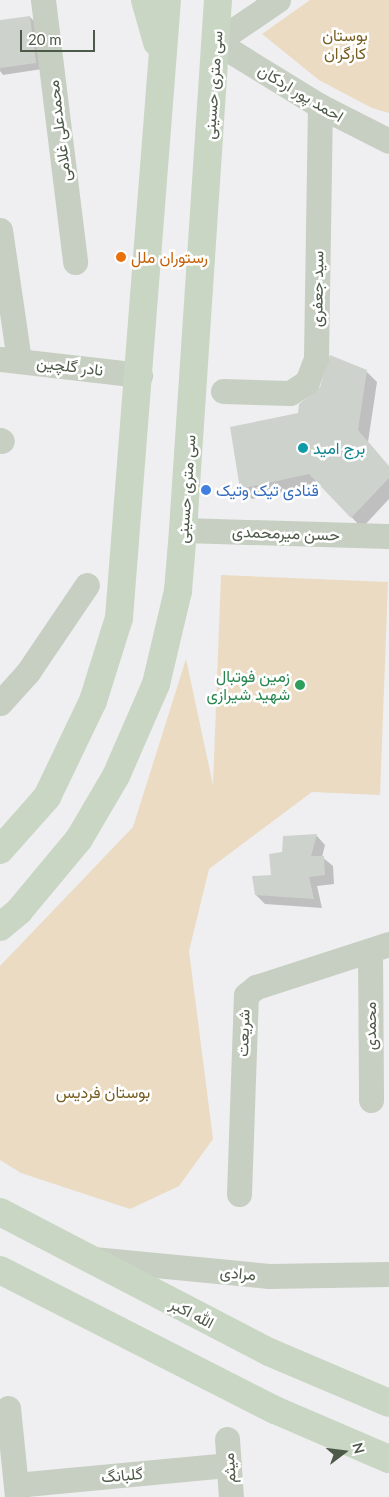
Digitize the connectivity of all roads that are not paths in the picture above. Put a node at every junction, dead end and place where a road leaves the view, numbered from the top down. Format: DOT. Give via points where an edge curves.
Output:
graph roads {
  1 [pos="43,0"];
  2 [pos="145,0"];
  3 [pos="167,0"];
  4 [pos="218,0"];
  5 [pos="278,0"];
  6 [pos="216,42"];
  7 [pos="163,63"];
  8 [pos="320,106"];
  9 [pos="389,141"];
  10 [pos="0,230"];
  11 [pos="75,262"];
  12 [pos="9,360"];
  13 [pos="140,374"];
  14 [pos="223,391"];
  15 [pos="183,530"];
  16 [pos="389,536"];
  17 [pos="87,585"];
  18 [pos="0,703"];
  19 [pos="0,850"];
  20 [pos="0,927"];
  21 [pos="379,948"];
  22 [pos="371,1100"];
  23 [pos="239,1194"];
  24 [pos="0,1212"];
  25 [pos="88,1258"];
  26 [pos="0,1270"];
  27 [pos="389,1274"];
  28 [pos="389,1403"];
  29 [pos="8,1408"];
  30 [pos="227,1439"];
  31 [pos="389,1459"];
  32 [pos="229,1466"];
  33 [pos="16,1491"];
  34 [pos="231,1497"];
  1 -- 11 [label="street, محمدعلی غلامی"];
  2 -- 7 [label="main road"];
  3 -- 7 [label="main road"];
  4 -- 6 [label="main road, سی متری حسینی"];
  5 -- 6 [label="street"];
  6 -- 8 [label="street, احمد پور اردکان"];
  6 -- 15 [label="main road, سی متری حسینی"];
  7 -- 13 [label="main road"];
  8 -- 9 [label="street, احمد پور اردکان"];
  8 -- 14 [label="street, سید جعفری" via="316,358 308,382 290,393"];
  10 -- 12 [label="street"];
  12 -- 13 [label="street, نادر گلچین"];
  13 -- 19 [label="main road" via="119,618 93,701 47,797"];
  15 -- 16 [label="street, حسن میرمحمدی"];
  15 -- 20 [label="main road, سی متری حسینی" via="178,591 156,684 116,776 79,839 19,911"];
  17 -- 18 [label="street" via="28,672"];
  21 -- 22 [label="street, محمدی"];
  21 -- 23 [label="street, شریعت" via="256,988 246,995"];
  24 -- 25 [label="main road, الله اکبر"];
  25 -- 27 [label="street, مرادی" via="269,1276"];
  25 -- 28 [label="main road, الله اکبر" via="269,1352"];
  26 -- 31 [label="main road" via="275,1410"];
  29 -- 33 [label="street"];
  30 -- 32 [label="street, میثم"];
  32 -- 33 [label="street, گلبانگ"];
  32 -- 34 [label="street, میثم"];
}
